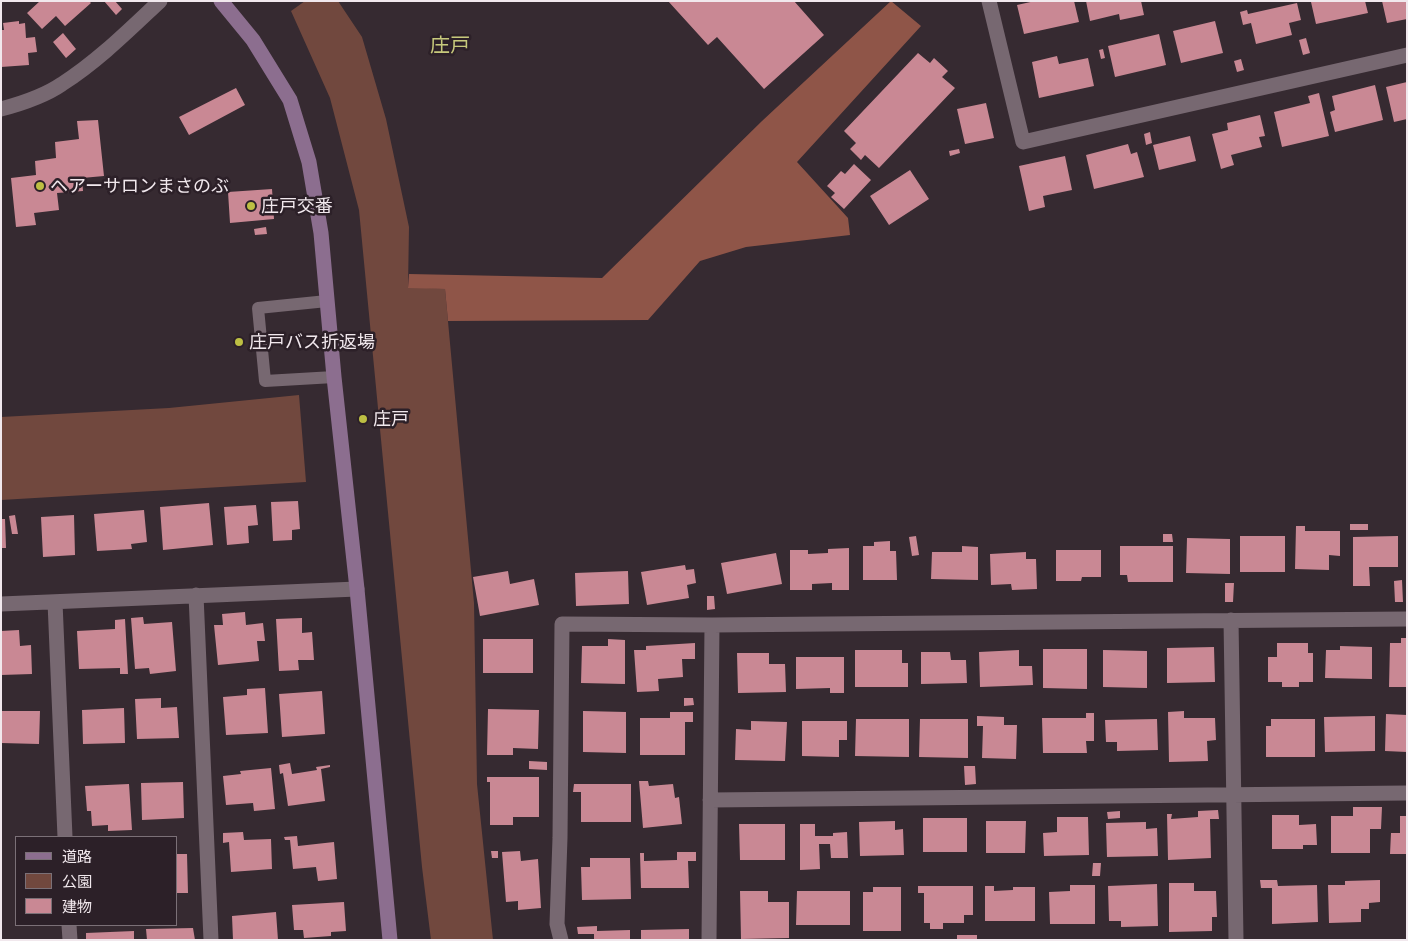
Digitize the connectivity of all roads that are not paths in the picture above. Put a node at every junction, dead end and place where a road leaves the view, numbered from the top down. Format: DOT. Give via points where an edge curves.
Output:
graph roads {
  1 [pos="160,1"];
  2 [pos="222,1"];
  3 [pos="989,1"];
  4 [pos="1407,55"];
  5 [pos="1,109"];
  6 [pos="327,302"];
  7 [pos="334,377"];
  8 [pos="357,589"];
  9 [pos="196,595"];
  10 [pos="55,602"];
  11 [pos="1,604"];
  12 [pos="1407,618"];
  13 [pos="1230,620"];
  14 [pos="712,625"];
  15 [pos="1407,793"];
  16 [pos="1233,796"];
  17 [pos="710,800"];
  18 [pos="66,836"];
  19 [pos="69,926"];
  20 [pos="70,940"];
  21 [pos="211,940"];
  22 [pos="390,940"];
  23 [pos="561,940"];
  24 [pos="709,940"];
  25 [pos="1236,940"];
  1 -- 5 [label="street" via="103,54 61,85"];
  2 -- 6 [label="street" via="252,40 290,100 310,171 321,233"];
  3 -- 4 [label="street" via="1023,142"];
  6 -- 7 [label="street"];
  6 -- 7 [label="lane" via="258,308 265,381"];
  7 -- 8 [label="street"];
  8 -- 9 [label="street"];
  8 -- 22 [label="street"];
  9 -- 10 [label="street"];
  9 -- 21 [label="street"];
  10 -- 11 [label="street"];
  10 -- 18 [label="street"];
  12 -- 13 [label="street"];
  13 -- 14 [label="street"];
  13 -- 16 [label="street"];
  14 -- 17 [label="street"];
  14 -- 23 [label="street" via="562,624 557,924"];
  15 -- 16 [label="street"];
  16 -- 17 [label="street"];
  16 -- 25 [label="street"];
  17 -- 24 [label="street"];
  19 -- 20 [label="street"];
}
